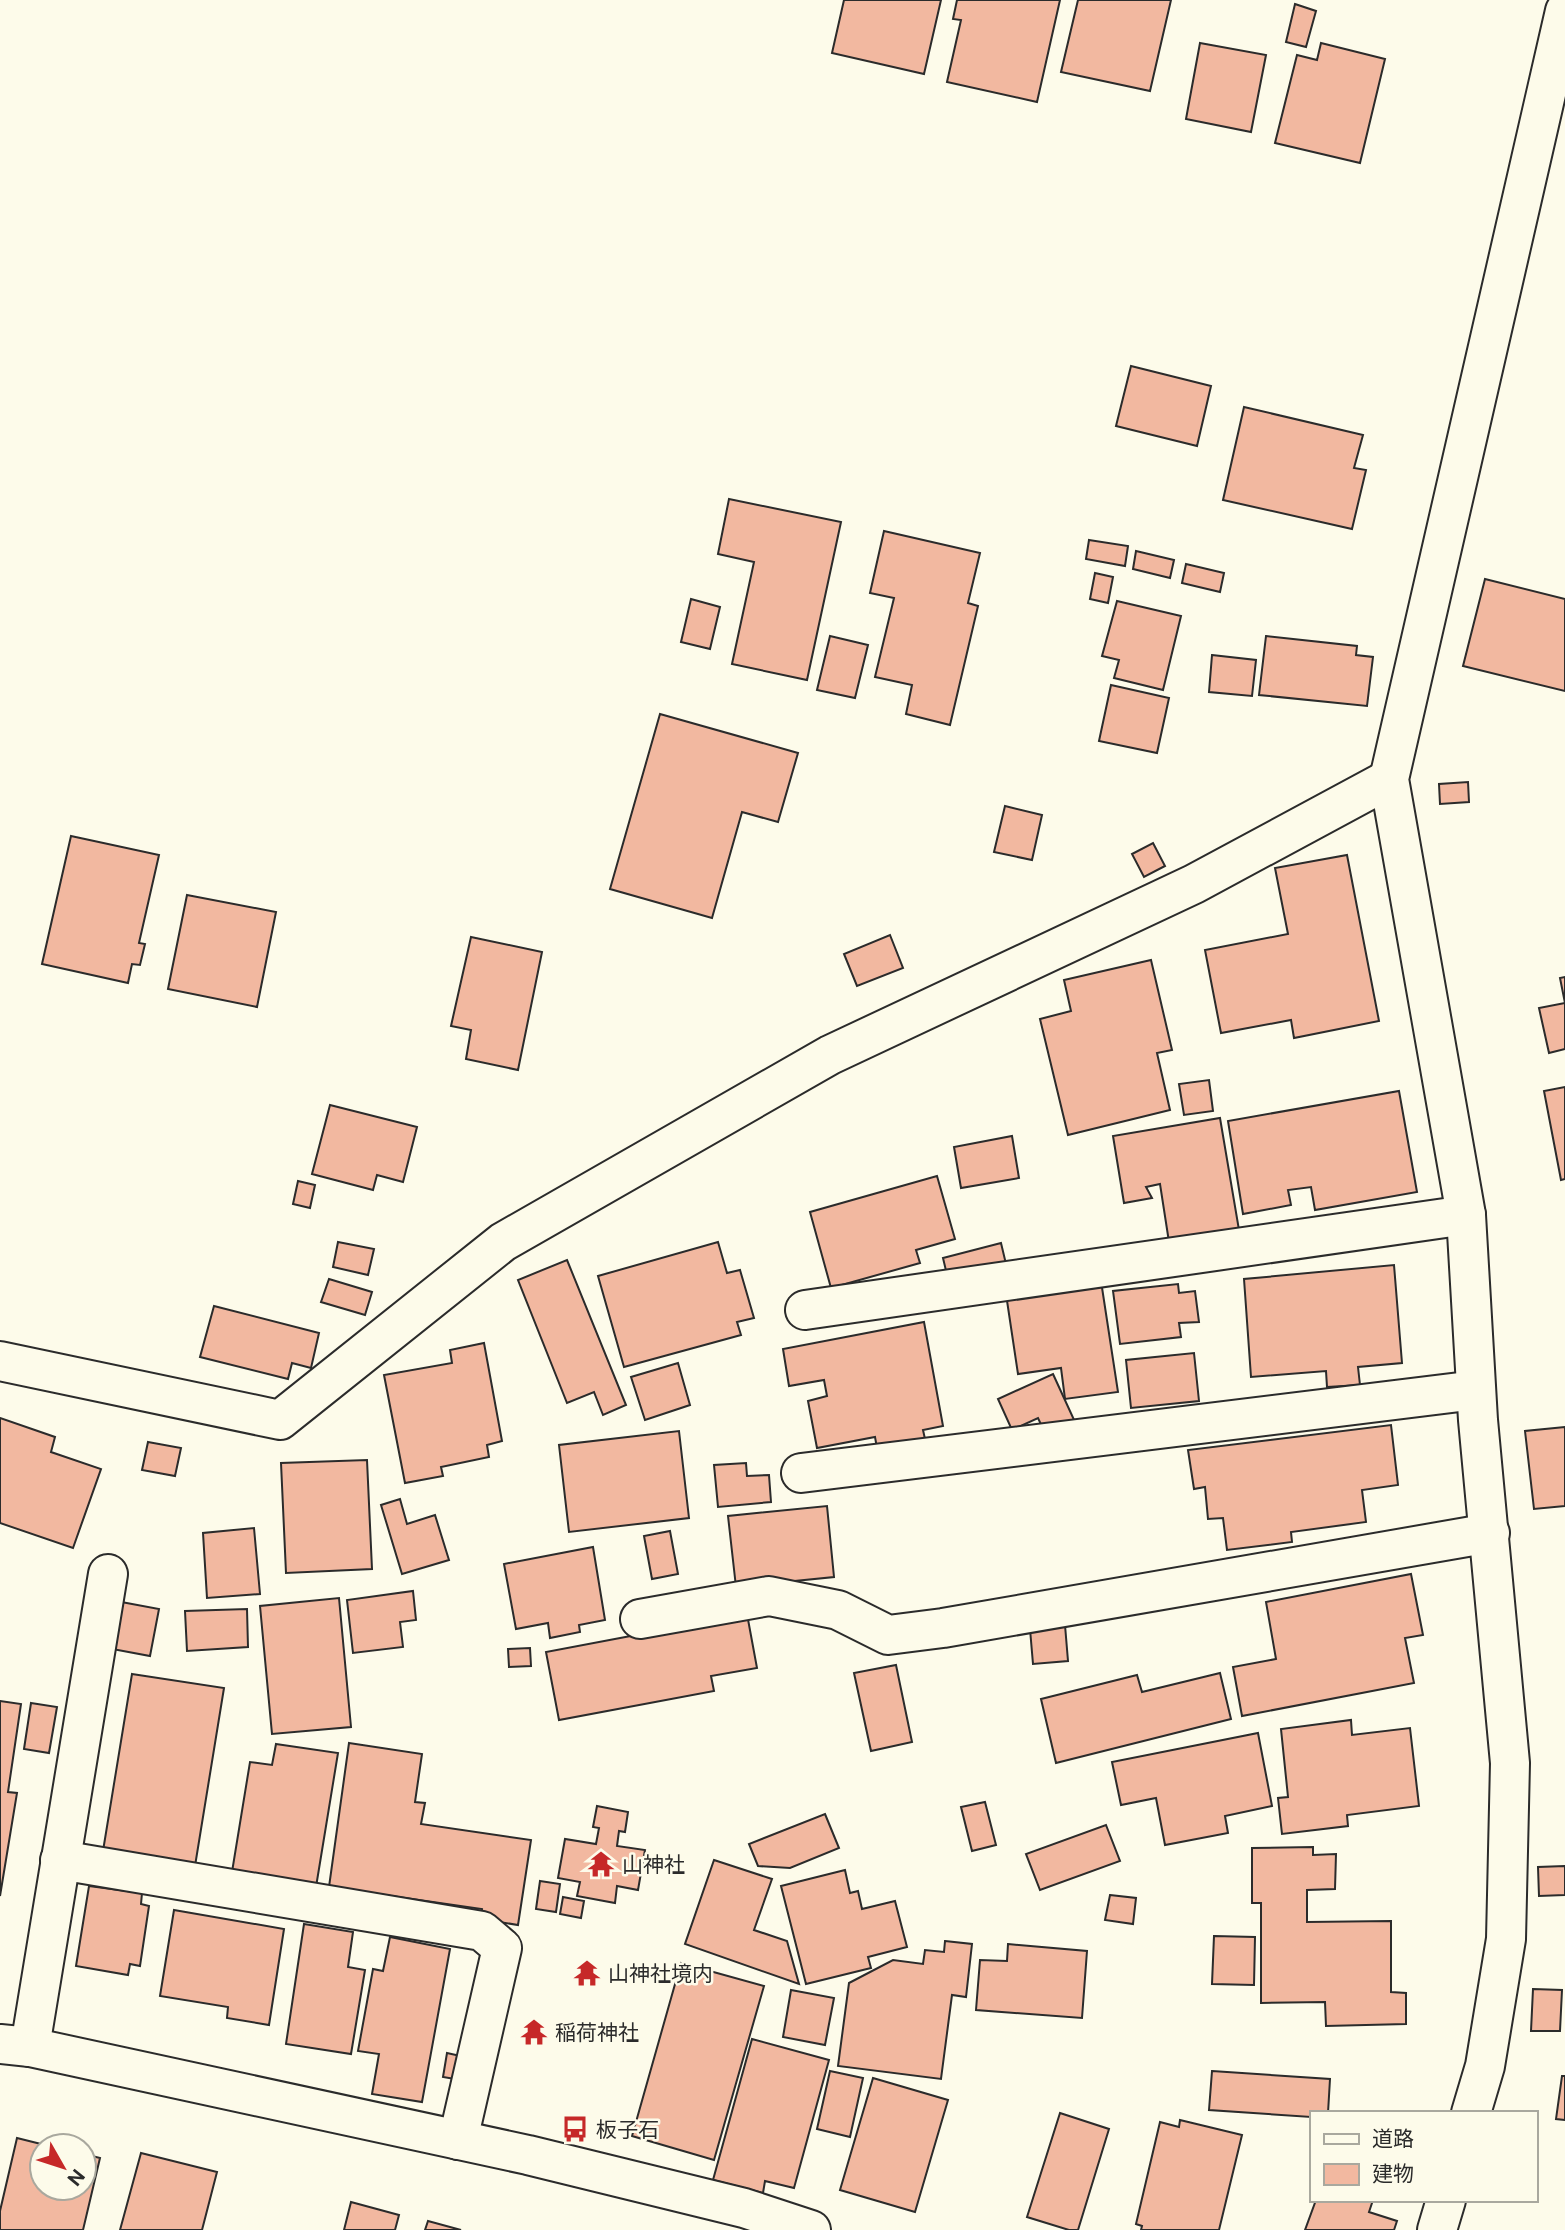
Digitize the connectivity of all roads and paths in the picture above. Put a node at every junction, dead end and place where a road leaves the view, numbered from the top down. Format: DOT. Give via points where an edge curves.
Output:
graph roads {
  1 [pos="1546,0"];
  2 [pos="1565,4"];
  3 [pos="1565,11"];
  4 [pos="1389,779"];
  5 [pos="1466,1215"];
  6 [pos="805,1310"];
  7 [pos="0,1361"];
  8 [pos="1476,1390"];
  9 [pos="801,1473"];
  10 [pos="1490,1532"];
  11 [pos="108,1574"];
  12 [pos="640,1619"];
  13 [pos="60,1860"];
  14 [pos="15,2046"];
  15 [pos="1472,2111"];
  16 [pos="458,2140"];
  17 [pos="1445,2202"];
  18 [pos="811,2230"];
  19 [pos="1437,2230"];
  1 -- 2 [label="street"];
  3 -- 4 [label="street"];
  4 -- 5 [label="street"];
  4 -- 7 [label="street" via="1194,884 830,1055 503,1242 280,1420"];
  5 -- 6 [label="street"];
  5 -- 8 [label="street"];
  8 -- 9 [label="street"];
  8 -- 10 [label="street"];
  10 -- 12 [label="street" via="888,1635 838,1610 769,1596"];
  10 -- 15 [label="street" via="1510,1763 1506,1939 1485,2066"];
  11 -- 13 [label="street"];
  13 -- 14 [label="street"];
  13 -- 16 [label="street" via="482,1931 502,1948"];
  14 -- 16 [label="street"];
  16 -- 18 [label="street" via="744,2208"];
  17 -- 19 [label="street"];
}
